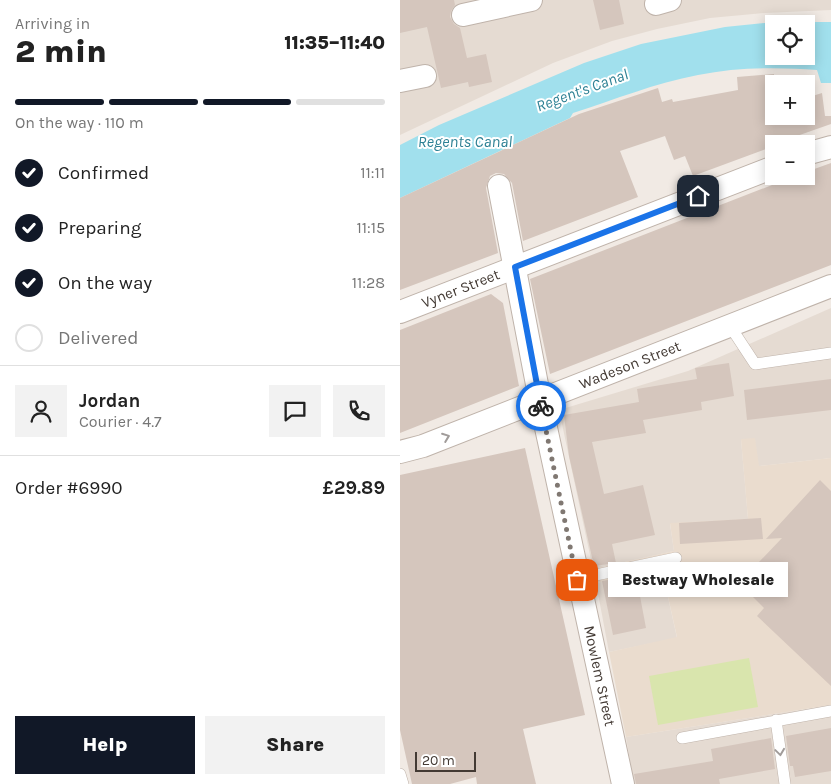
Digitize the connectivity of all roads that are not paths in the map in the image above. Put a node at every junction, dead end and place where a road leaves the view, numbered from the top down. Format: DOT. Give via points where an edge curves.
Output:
graph roads {
  1 [pos="528,0"];
  2 [pos="463,15"];
  3 [pos="425,76"];
  4 [pos="400,81"];
  5 [pos="831,146"];
  6 [pos="815,151"];
  7 [pos="765,170"];
  8 [pos="499,186"];
  9 [pos="515,267"];
  10 [pos="831,286"];
  11 [pos="400,312"];
  12 [pos="730,326"];
  13 [pos="831,353"];
  14 [pos="540,400"];
  15 [pos="400,452"];
  16 [pos="676,558"];
  17 [pos="577,580"];
  18 [pos="831,711"];
  19 [pos="776,720"];
  20 [pos="682,738"];
  21 [pos="400,774"];
  22 [pos="403,784"];
  23 [pos="623,784"];
  24 [pos="785,784"];
  1 -- 2 [label="street"];
  3 -- 4 [label="street"];
  5 -- 6 [label="street"];
  7 -- 9 [label="street, Vyner Street"];
  8 -- 9 [label="street, Mowlem Street"];
  9 -- 11 [label="street, Vyner Street"];
  9 -- 14 [label="street, Mowlem Street"];
  10 -- 12 [label="street, Wadeson Street"];
  12 -- 13 [label="lane" via="755,364"];
  12 -- 14 [label="street, Wadeson Street"];
  15 -- 14 [label="street, Wadeson Street, one-way"];
  14 -- 17 [label="street, Mowlem Street"];
  16 -- 17 [label="lane"];
  17 -- 23 [label="street, Mowlem Street"];
  18 -- 19 [label="lane"];
  19 -- 20 [label="lane"];
  19 -- 24 [label="lane, one-way"];
  21 -- 22 [label="lane"];
}
